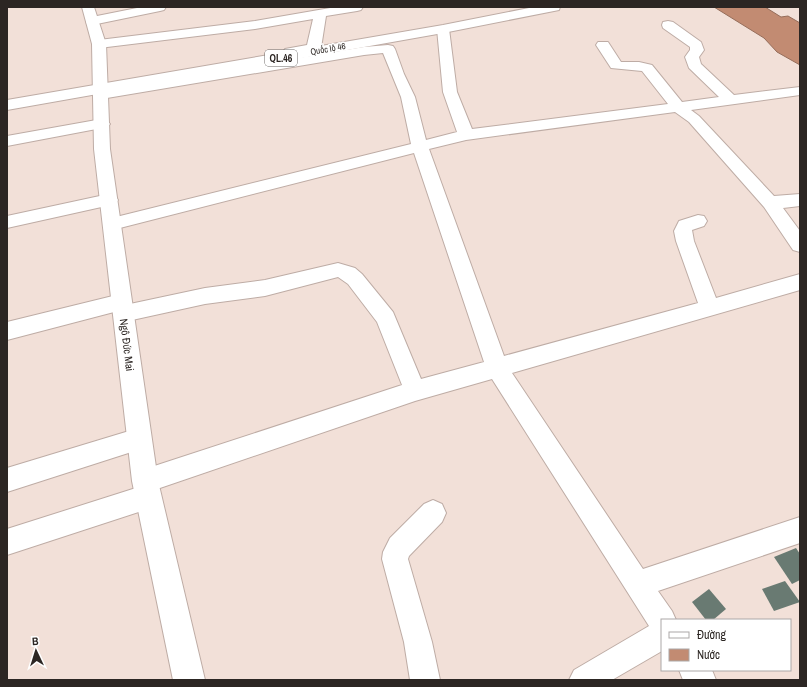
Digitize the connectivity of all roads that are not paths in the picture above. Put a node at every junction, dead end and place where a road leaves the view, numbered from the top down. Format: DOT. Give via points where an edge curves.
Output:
graph roads {
  1 [pos="160,7"];
  2 [pos="356,7"];
  3 [pos="554,7"];
  4 [pos="90,14"];
  5 [pos="320,14"];
  6 [pos="668,25"];
  7 [pos="443,29"];
  8 [pos="99,44"];
  9 [pos="603,45"];
  10 [pos="101,90"];
  11 [pos="800,91"];
  12 [pos="731,100"];
  13 [pos="7,105"];
  14 [pos="679,108"];
  15 [pos="102,124"];
  16 [pos="466,135"];
  17 [pos="7,141"];
  18 [pos="420,147"];
  19 [pos="109,200"];
  20 [pos="800,200"];
  21 [pos="770,203"];
  22 [pos="698,221"];
  23 [pos="7,222"];
  24 [pos="112,224"];
  25 [pos="800,245"];
  26 [pos="800,282"];
  27 [pos="710,307"];
  28 [pos="122,308"];
  29 [pos="7,331"];
  30 [pos="497,368"];
  31 [pos="415,391"];
  32 [pos="139,439"];
  33 [pos="7,480"];
  34 [pos="147,489"];
  35 [pos="433,513"];
  36 [pos="800,530"];
  37 [pos="7,542"];
  38 [pos="638,584"];
  39 [pos="661,619"];
  40 [pos="661,636"];
  41 [pos="695,671"];
  42 [pos="189,680"];
  43 [pos="425,680"];
  44 [pos="584,680"];
  45 [pos="701,680"];
  1 -- 4 [label="street"];
  2 -- 5 [label="street"];
  3 -- 7 [label="main road, Quốc lộ 46 / QL.46"];
  4 -- 8 [label="main road, Ngô Đức Mai"];
  5 -- 8 [label="street" via="255,25"];
  5 -- 10 [label="street" via="314,48"];
  6 -- 12 [label="street" via="696,45 697,50 692,58 694,66"];
  7 -- 10 [label="main road, Quốc lộ 46 / QL.46"];
  7 -- 16 [label="street" via="450,92"];
  8 -- 10 [label="main road, Ngô Đức Mai"];
  9 -- 14 [label="street" via="618,66 640,65 647,68"];
  10 -- 13 [label="main road, Quốc lộ 46 / QL.46"];
  10 -- 15 [label="main road, Ngô Đức Mai"];
  10 -- 18 [label="street" via="388,49 408,97"];
  11 -- 12 [label="street"];
  12 -- 14 [label="street"];
  14 -- 16 [label="street"];
  14 -- 21 [label="street" via="694,119"];
  15 -- 17 [label="street"];
  15 -- 19 [label="main road, Ngô Đức Mai" via="102,149"];
  16 -- 18 [label="street"];
  18 -- 24 [label="street"];
  18 -- 30 [label="street"];
  19 -- 23 [label="street"];
  19 -- 24 [label="main road, Ngô Đức Mai"];
  20 -- 21 [label="street"];
  21 -- 25 [label="street"];
  22 -- 27 [label="street" via="685,226 683,231"];
  24 -- 28 [label="main road, Ngô Đức Mai"];
  26 -- 27 [label="street"];
  27 -- 30 [label="street"];
  28 -- 29 [label="street"];
  28 -- 31 [label="street" via="264,288 343,270 355,279 386,318"];
  28 -- 32 [label="main road, Ngô Đức Mai"];
  30 -- 31 [label="street"];
  30 -- 38 [label="street"];
  31 -- 34 [label="street"];
  32 -- 33 [label="street"];
  32 -- 34 [label="main road, Ngô Đức Mai"];
  34 -- 37 [label="street"];
  34 -- 42 [label="main road, Ngô Đức Mai"];
  35 -- 43 [label="street" via="399,547 395,559 418,642"];
  36 -- 38 [label="street"];
  38 -- 39 [label="street"];
  40 -- 44 [label="street"];
  41 -- 45 [label="street"];
}
